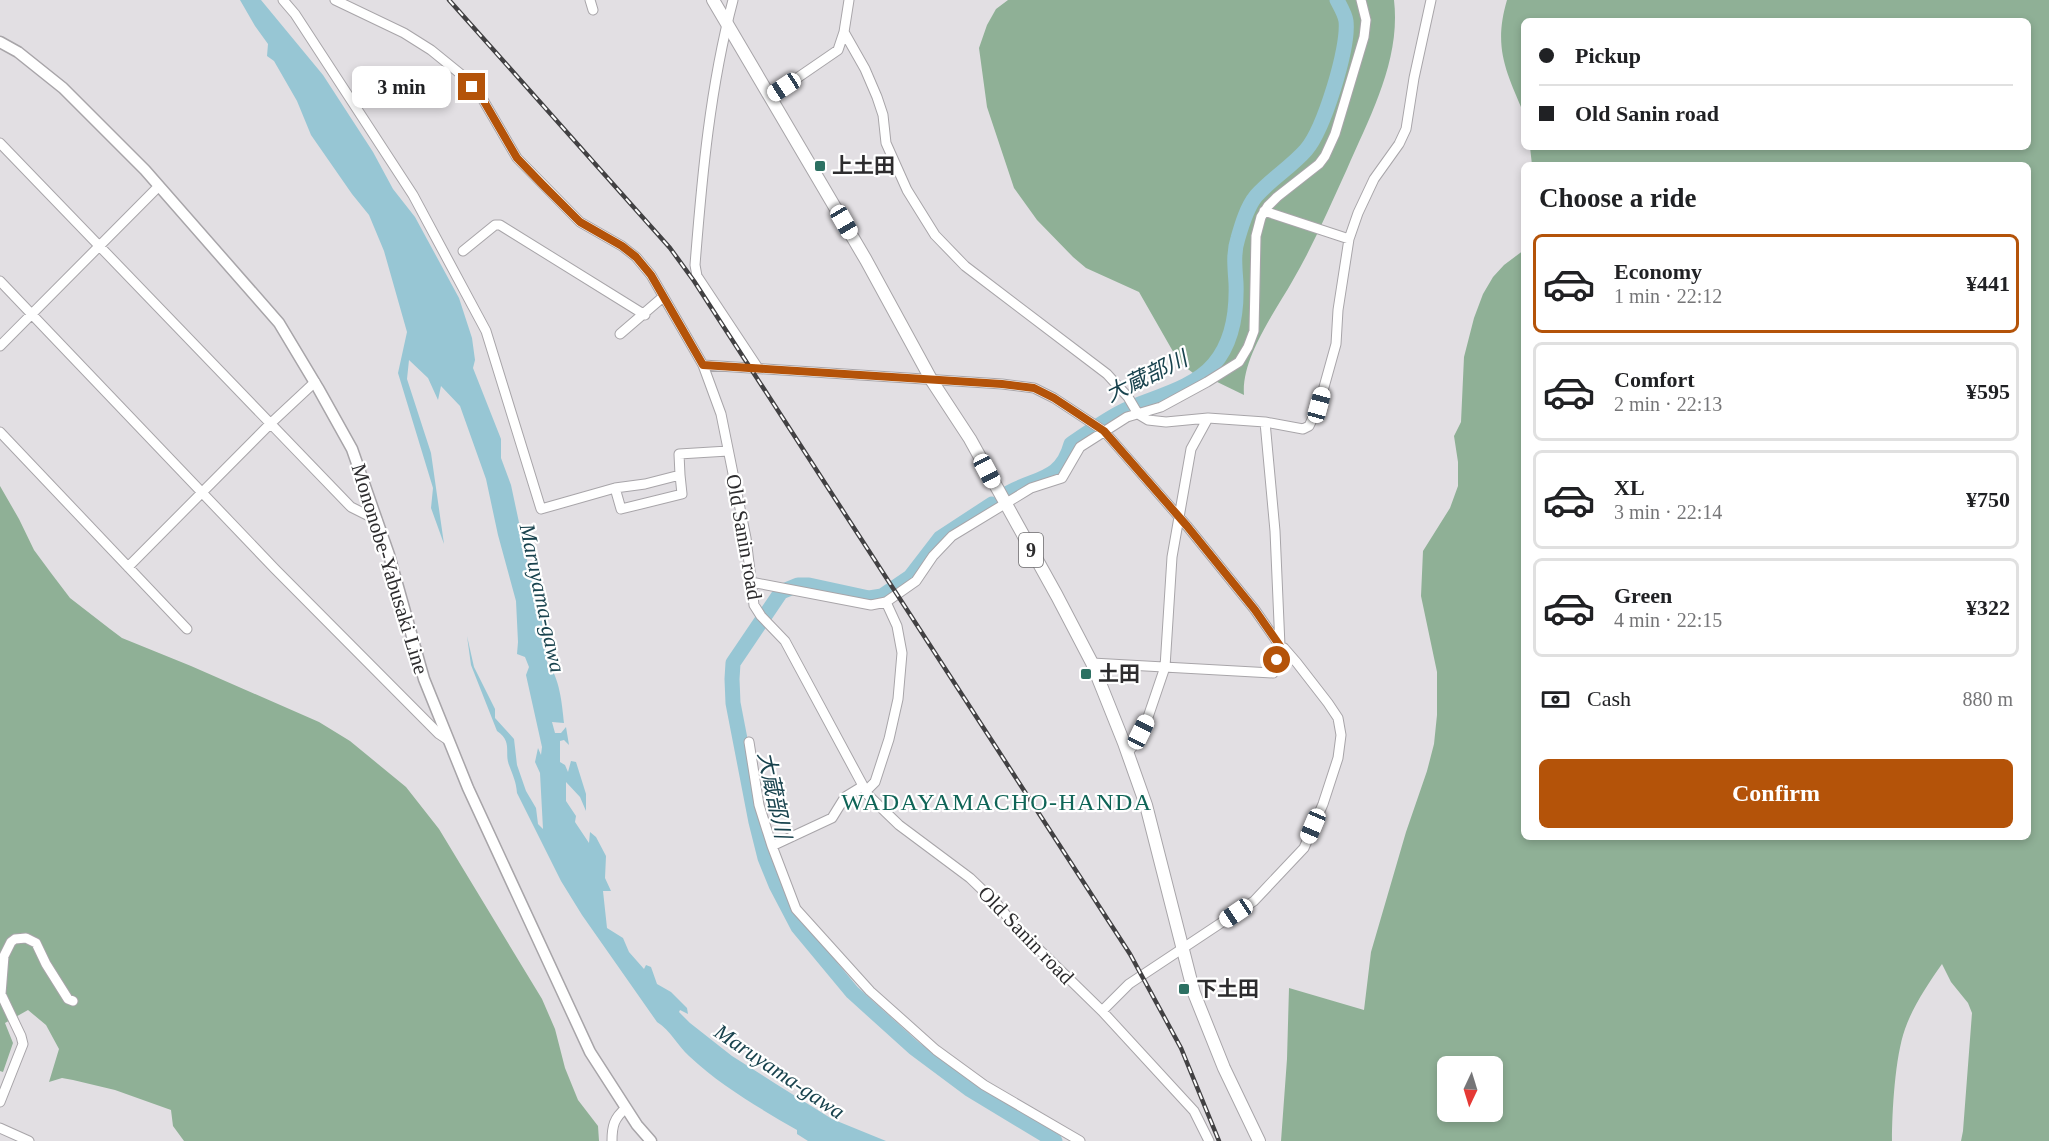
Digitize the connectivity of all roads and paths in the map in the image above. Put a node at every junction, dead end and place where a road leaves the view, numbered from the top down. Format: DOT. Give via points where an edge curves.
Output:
graph roads {
  1 [pos="283,0"];
  2 [pos="335,0"];
  3 [pos="590,0"];
  4 [pos="713,0"];
  5 [pos="733,0"];
  6 [pos="849,0"];
  7 [pos="1361,0"];
  8 [pos="1431,0"];
  9 [pos="593,10"];
  10 [pos="727,25"];
  11 [pos="844,32"];
  12 [pos="0,42"];
  13 [pos="771,96"];
  14 [pos="0,143"];
  15 [pos="159,186"];
  16 [pos="1264,211"];
  17 [pos="1349,239"];
  18 [pos="98,246"];
  19 [pos="463,251"];
  20 [pos="0,281"];
  21 [pos="663,297"];
  22 [pos="31,314"];
  23 [pos="645,315"];
  24 [pos="620,334"];
  25 [pos="1,342"];
  26 [pos="703,365"];
  27 [pos="758,368"];
  28 [pos="933,381"];
  29 [pos="315,382"];
  30 [pos="1138,414"];
  31 [pos="1208,418"];
  32 [pos="1265,422"];
  33 [pos="270,423"];
  34 [pos="1104,431"];
  35 [pos="0,432"];
  36 [pos="728,451"];
  37 [pos="680,475"];
  38 [pos="615,488"];
  39 [pos="202,492"];
  40 [pos="1004,503"];
  41 [pos="1180,518"];
  42 [pos="378,520"];
  43 [pos="128,567"];
  44 [pos="751,582"];
  45 [pos="886,602"];
  46 [pos="187,629"];
  47 [pos="1280,646"];
  48 [pos="1092,663"];
  49 [pos="1165,667"];
  50 [pos="448,740"];
  51 [pos="749,742"];
  52 [pos="1128,752"];
  53 [pos="865,789"];
  54 [pos="772,846"];
  55 [pos="1182,949"];
  56 [pos="74,1001"];
  57 [pos="1102,1011"];
  58 [pos="4,1082"];
  59 [pos="0,1101"];
  60 [pos="626,1108"];
  61 [pos="0,1128"];
  62 [pos="29,1141"];
  63 [pos="612,1141"];
  64 [pos="651,1141"];
  65 [pos="1080,1141"];
  66 [pos="1209,1141"];
  67 [pos="1259,1141"];
  1 -- 38 [label="street" via="413,195 486,331 541,509"];
  2 -- 21 [label="street, Old Sanin road" via="404,33 463,76 482,98 517,158 580,222 636,257"];
  3 -- 9 [label="street"];
  4 -- 10 [label="highway, 9"];
  5 -- 10 [label="street"];
  6 -- 11 [label="street"];
  7 -- 16 [label="street" via="1366,20 1364,37 1325,156"];
  8 -- 17 [label="street" via="1406,129 1364,198"];
  10 -- 13 [label="highway, 9"];
  10 -- 27 [label="street" via="702,176 695,265 697,276"];
  11 -- 13 [label="street" via="838,50"];
  11 -- 30 [label="street" via="877,97 893,160 935,235 965,266 1107,374"];
  12 -- 15 [label="main road, Mononobe-Yabusaki Line" via="63,88"];
  13 -- 28 [label="highway, 9"];
  14 -- 18 [label="street"];
  15 -- 18 [label="street"];
  15 -- 29 [label="main road, Mononobe-Yabusaki Line" via="279,323"];
  16 -- 17 [label="street"];
  16 -- 30 [label="street" via="1256,236 1254,332 1239,362 1161,407"];
  17 -- 32 [label="street" via="1336,344 1319,405 1309,426 1303,429"];
  18 -- 22 [label="street"];
  18 -- 33 [label="street"];
  19 -- 23 [label="street" via="500,225"];
  20 -- 22 [label="street"];
  21 -- 23 [label="street"];
  21 -- 26 [label="street, Old Sanin road"];
  22 -- 25 [label="street"];
  22 -- 39 [label="street"];
  23 -- 24 [label="street"];
  26 -- 27 [label="street"];
  26 -- 36 [label="street, Old Sanin road" via="721,414"];
  27 -- 28 [label="street"];
  28 -- 34 [label="street" via="1034,388"];
  28 -- 40 [label="highway, 9"];
  29 -- 33 [label="street"];
  29 -- 42 [label="main road, Mononobe-Yabusaki Line" via="352,449"];
  30 -- 31 [label="street" via="1148,420 1166,422"];
  30 -- 34 [label="street"];
  31 -- 32 [label="street"];
  31 -- 41 [label="street" via="1191,448"];
  32 -- 47 [label="street"];
  33 -- 39 [label="street"];
  33 -- 42 [label="street" via="351,507"];
  34 -- 40 [label="street" via="1080,447 1062,478 1031,488"];
  34 -- 41 [label="street"];
  35 -- 43 [label="street"];
  36 -- 37 [label="street" via="678,454"];
  36 -- 44 [label="street, Old Sanin road"];
  37 -- 38 [label="street"];
  37 -- 38 [label="street" via="682,494 621,509"];
  39 -- 43 [label="street"];
  39 -- 50 [label="street"];
  40 -- 45 [label="street" via="952,536 916,581"];
  40 -- 48 [label="highway, 9"];
  41 -- 47 [label="street"];
  41 -- 49 [label="street" via="1172,557"];
  42 -- 50 [label="main road, Mononobe-Yabusaki Line" via="424,679"];
  43 -- 46 [label="street"];
  44 -- 45 [label="street" via="871,605"];
  44 -- 53 [label="street, Old Sanin road" via="754,604 785,641"];
  45 -- 53 [label="street" via="897,626 902,653 898,699 875,782"];
  47 -- 49 [label="street" via="1273,673"];
  47 -- 55 [label="street" via="1338,718 1338,758 1304,848 1254,901"];
  48 -- 49 [label="street"];
  48 -- 52 [label="highway, 9"];
  49 -- 52 [label="street" via="1147,720"];
  50 -- 60 [label="main road, Mononobe-Yabusaki Line" via="590,1052"];
  51 -- 54 [label="street" via="759,805"];
  52 -- 55 [label="highway, 9" via="1146,805"];
  53 -- 54 [label="street" via="845,797 832,818"];
  53 -- 57 [label="street, Old Sanin road" via="899,825 998,904 1015,926"];
  54 -- 65 [label="street" via="796,909 870,991 936,1050 984,1085"];
  55 -- 57 [label="street" via="1129,984"];
  55 -- 67 [label="highway, 9" via="1206,1025"];
  56 -- 58 [label="street" via="68,999 36,943 20,938 7,946 2,994 23,1044"];
  57 -- 66 [label="street, Old Sanin road" via="1194,1111"];
  58 -- 59 [label="street"];
  60 -- 63 [label="street" via="616,1116"];
  60 -- 64 [label="main road, Mononobe-Yabusaki Line"];
  61 -- 62 [label="street"];
}
